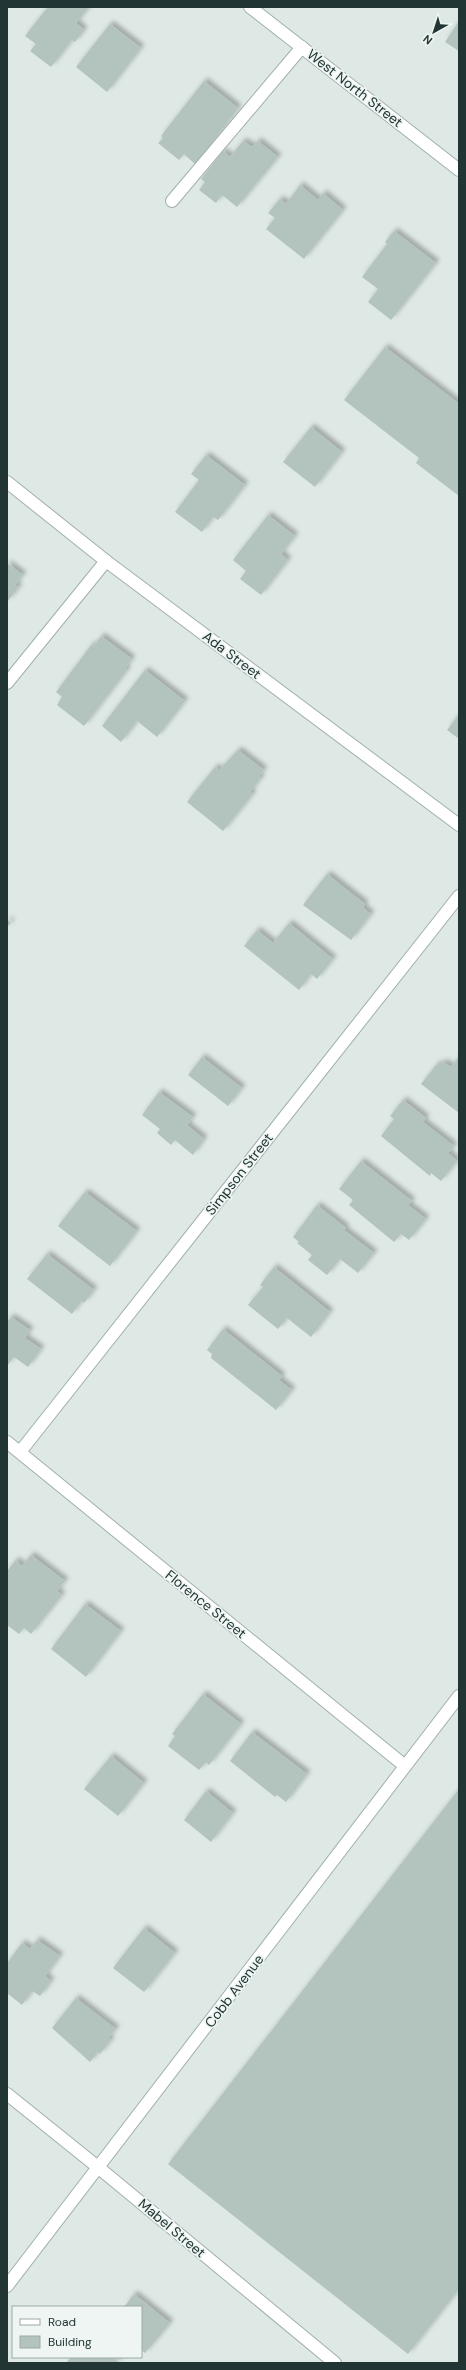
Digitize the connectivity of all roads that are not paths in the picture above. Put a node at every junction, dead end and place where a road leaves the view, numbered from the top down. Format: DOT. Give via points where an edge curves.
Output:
graph roads {
  1 [pos="250,7"];
  2 [pos="302,46"];
  3 [pos="459,170"];
  4 [pos="172,200"];
  5 [pos="7,482"];
  6 [pos="106,561"];
  7 [pos="7,683"];
  8 [pos="459,825"];
  9 [pos="459,896"];
  10 [pos="7,1442"];
  11 [pos="20,1452"];
  12 [pos="459,1696"];
  13 [pos="405,1766"];
  14 [pos="7,2094"];
  15 [pos="99,2168"];
  16 [pos="7,2286"];
  17 [pos="335,2363"];
  1 -- 2 [label="street, West North Street"];
  2 -- 3 [label="street, West North Street"];
  2 -- 4 [label="street"];
  5 -- 6 [label="street, Ada Street"];
  6 -- 7 [label="street"];
  6 -- 8 [label="street, Ada Street"];
  9 -- 11 [label="street, Simpson Street"];
  10 -- 11 [label="street, Florence Street"];
  11 -- 13 [label="street, Florence Street"];
  12 -- 13 [label="street, Cobb Avenue"];
  13 -- 15 [label="street, Cobb Avenue"];
  14 -- 15 [label="street, Mabel Street"];
  15 -- 16 [label="street, Cobb Avenue"];
  15 -- 17 [label="street, Mabel Street"];
}
